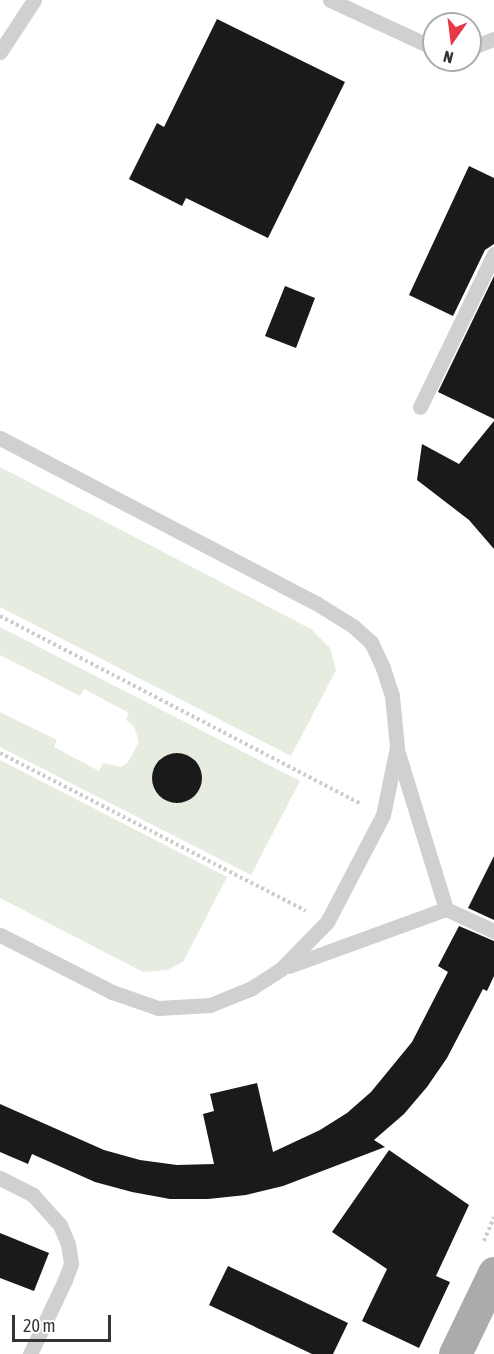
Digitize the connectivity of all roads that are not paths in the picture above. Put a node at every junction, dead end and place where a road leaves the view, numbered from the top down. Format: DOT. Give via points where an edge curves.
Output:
graph roads {
  1 [pos="34,0"];
  2 [pos="330,0"];
  3 [pos="422,42"];
  4 [pos="0,52"];
  5 [pos="494,254"];
  6 [pos="420,407"];
  7 [pos="0,438"];
  8 [pos="397,747"];
  9 [pos="446,909"];
  10 [pos="494,931"];
  11 [pos="0,935"];
  12 [pos="281,969"];
  13 [pos="0,1178"];
  14 [pos="494,1273"];
  15 [pos="30,1354"];
  16 [pos="455,1354"];
  1 -- 4 [label="lane"];
  2 -- 3 [label="lane"];
  5 -- 6 [label="lane"];
  7 -- 8 [label="lane" via="353,626 370,642 383,668 392,696"];
  8 -- 9 [label="lane"];
  8 -- 12 [label="lane" via="383,815 327,922"];
  9 -- 10 [label="lane"];
  9 -- 12 [label="lane"];
  11 -- 12 [label="lane" via="112,992 158,1008 210,1005 252,988"];
  13 -- 15 [label="lane" via="33,1195 60,1225 71,1264"];
  14 -- 16 [label="main road"];
}
